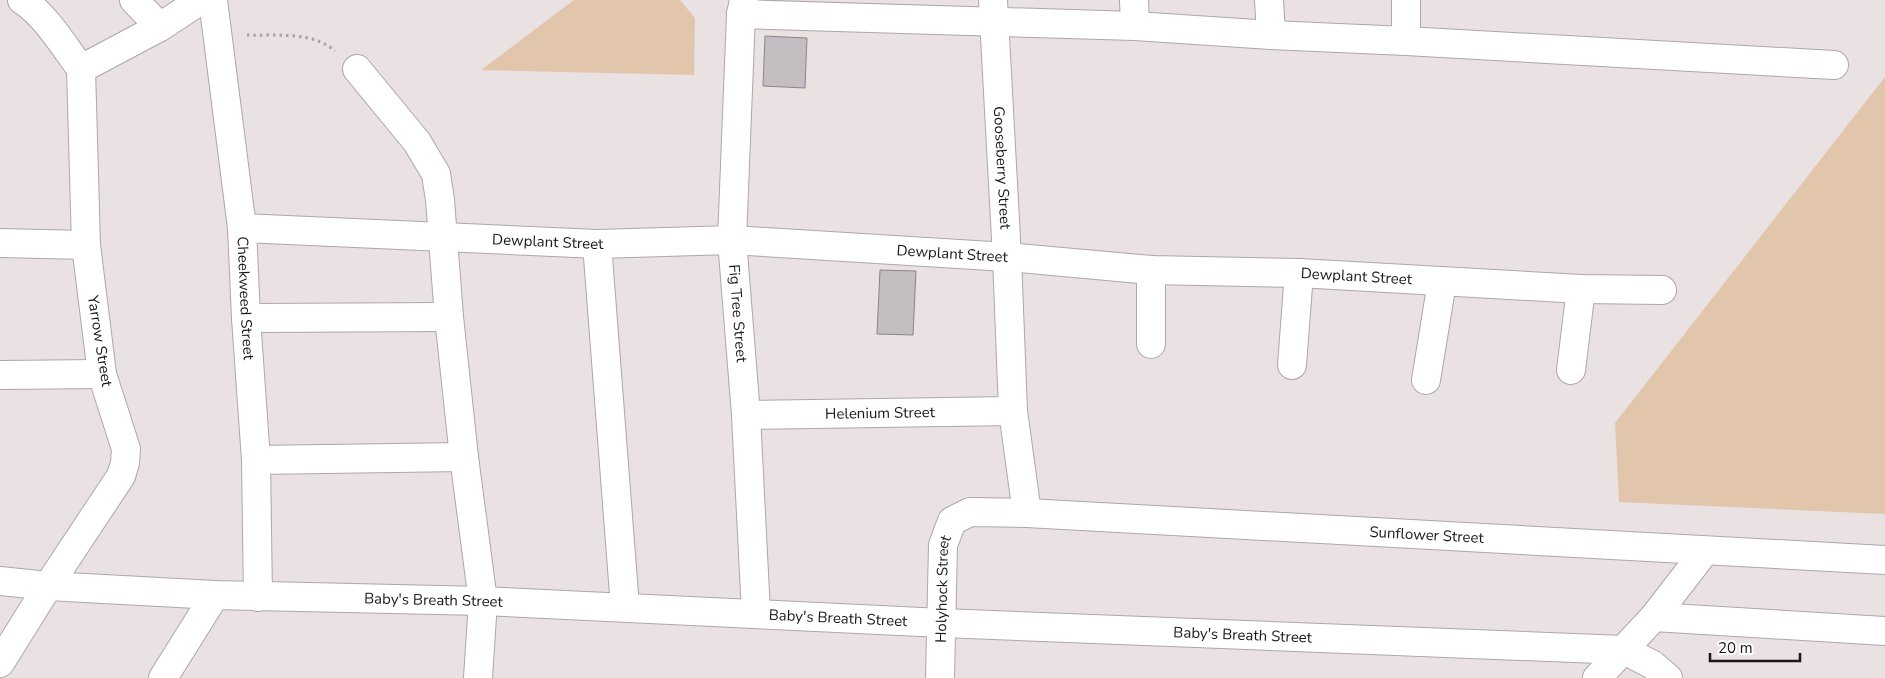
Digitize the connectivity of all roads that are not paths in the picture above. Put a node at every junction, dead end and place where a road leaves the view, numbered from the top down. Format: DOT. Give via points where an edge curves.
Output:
graph roads {
  1 [pos="22,0"];
  2 [pos="134,0"];
  3 [pos="201,0"];
  4 [pos="213,0"];
  5 [pos="1270,0"];
  6 [pos="1406,0"];
  7 [pos="742,7"];
  8 [pos="994,11"];
  9 [pos="1134,13"];
  10 [pos="160,27"];
  11 [pos="1271,35"];
  12 [pos="1406,41"];
  13 [pos="1834,64"];
  14 [pos="357,69"];
  15 [pos="81,70"];
  16 [pos="242,228"];
  17 [pos="442,237"];
  18 [pos="732,240"];
  19 [pos="0,243"];
  20 [pos="597,244"];
  21 [pos="86,245"];
  22 [pos="1007,257"];
  23 [pos="1151,270"];
  24 [pos="1299,273"];
  25 [pos="1442,282"];
  26 [pos="1581,290"];
  27 [pos="1662,290"];
  28 [pos="449,317"];
  29 [pos="246,318"];
  30 [pos="1151,344"];
  31 [pos="1292,365"];
  32 [pos="1571,370"];
  33 [pos="102,374"];
  34 [pos="0,375"];
  35 [pos="1426,380"];
  36 [pos="1013,411"];
  37 [pos="746,415"];
  38 [pos="464,457"];
  39 [pos="256,460"];
  40 [pos="970,512"];
  41 [pos="1027,513"];
  42 [pos="1705,551"];
  43 [pos="1885,560"];
  44 [pos="0,581"];
  45 [pos="48,586"];
  46 [pos="215,595"];
  47 [pos="258,597"];
  48 [pos="483,601"];
  49 [pos="625,607"];
  50 [pos="756,613"];
  51 [pos="1654,617"];
  52 [pos="942,623"];
  53 [pos="1885,631"];
  54 [pos="1624,650"];
  55 [pos="0,664"];
  56 [pos="163,678"];
  57 [pos="478,678"];
  58 [pos="940,678"];
  59 [pos="1597,678"];
  60 [pos="1668,678"];
  1 -- 15 [label="street" via="54,33"];
  2 -- 10 [label="street"];
  3 -- 10 [label="street"];
  4 -- 16 [label="street, Cheekweed Street"];
  5 -- 11 [label="street"];
  6 -- 12 [label="street"];
  7 -- 8 [label="street"];
  7 -- 18 [label="street, Fig Tree Street"];
  8 -- 9 [label="street"];
  8 -- 22 [label="street, Gooseberry Street"];
  9 -- 11 [label="street"];
  10 -- 15 [label="street"];
  11 -- 12 [label="street"];
  12 -- 13 [label="street"];
  14 -- 17 [label="street" via="417,142 436,174"];
  15 -- 21 [label="street, Yarrow Street"];
  16 -- 17 [label="street, Dewplant Street"];
  16 -- 29 [label="street, Cheekweed Street"];
  17 -- 20 [label="street, Dewplant Street"];
  17 -- 28 [label="street"];
  18 -- 20 [label="street, Dewplant Street"];
  18 -- 22 [label="street, Dewplant Street"];
  18 -- 37 [label="street, Fig Tree Street"];
  19 -- 21 [label="street"];
  20 -- 49 [label="street"];
  21 -- 33 [label="street, Yarrow Street"];
  22 -- 23 [label="street, Dewplant Street"];
  22 -- 36 [label="street, Gooseberry Street"];
  23 -- 24 [label="street, Dewplant Street"];
  23 -- 30 [label="street"];
  24 -- 25 [label="street, Dewplant Street"];
  24 -- 31 [label="street"];
  25 -- 26 [label="street, Dewplant Street"];
  25 -- 35 [label="street"];
  26 -- 27 [label="street, Dewplant Street"];
  26 -- 32 [label="street"];
  28 -- 29 [label="street"];
  28 -- 38 [label="street"];
  29 -- 39 [label="street, Cheekweed Street"];
  33 -- 34 [label="street"];
  33 -- 45 [label="street, Yarrow Street" via="126,449 125,463 121,476"];
  36 -- 37 [label="street, Helenium Street"];
  36 -- 41 [label="street, Gooseberry Street"];
  37 -- 50 [label="street, Fig Tree Street"];
  38 -- 39 [label="street"];
  38 -- 48 [label="street"];
  39 -- 47 [label="street, Cheekweed Street"];
  40 -- 41 [label="street, Sunflower Street"];
  40 -- 52 [label="street, Holyhock Street" via="952,521 943,545"];
  41 -- 42 [label="street, Sunflower Street"];
  42 -- 43 [label="street, Sunflower Street"];
  42 -- 51 [label="street"];
  44 -- 45 [label="street, Baby's Breath Street"];
  45 -- 46 [label="street, Baby's Breath Street"];
  45 -- 55 [label="street, Yarrow Street"];
  46 -- 47 [label="street, Baby's Breath Street"];
  46 -- 56 [label="street"];
  47 -- 48 [label="street, Baby's Breath Street"];
  48 -- 49 [label="street, Baby's Breath Street"];
  48 -- 57 [label="street"];
  49 -- 50 [label="street, Baby's Breath Street"];
  50 -- 52 [label="street, Baby's Breath Street"];
  51 -- 53 [label="street"];
  51 -- 54 [label="street"];
  52 -- 54 [label="street, Baby's Breath Street"];
  52 -- 58 [label="street, Holyhock Street"];
  54 -- 59 [label="street"];
  54 -- 60 [label="street, Baby's Breath Street" via="1653,664"];
}
